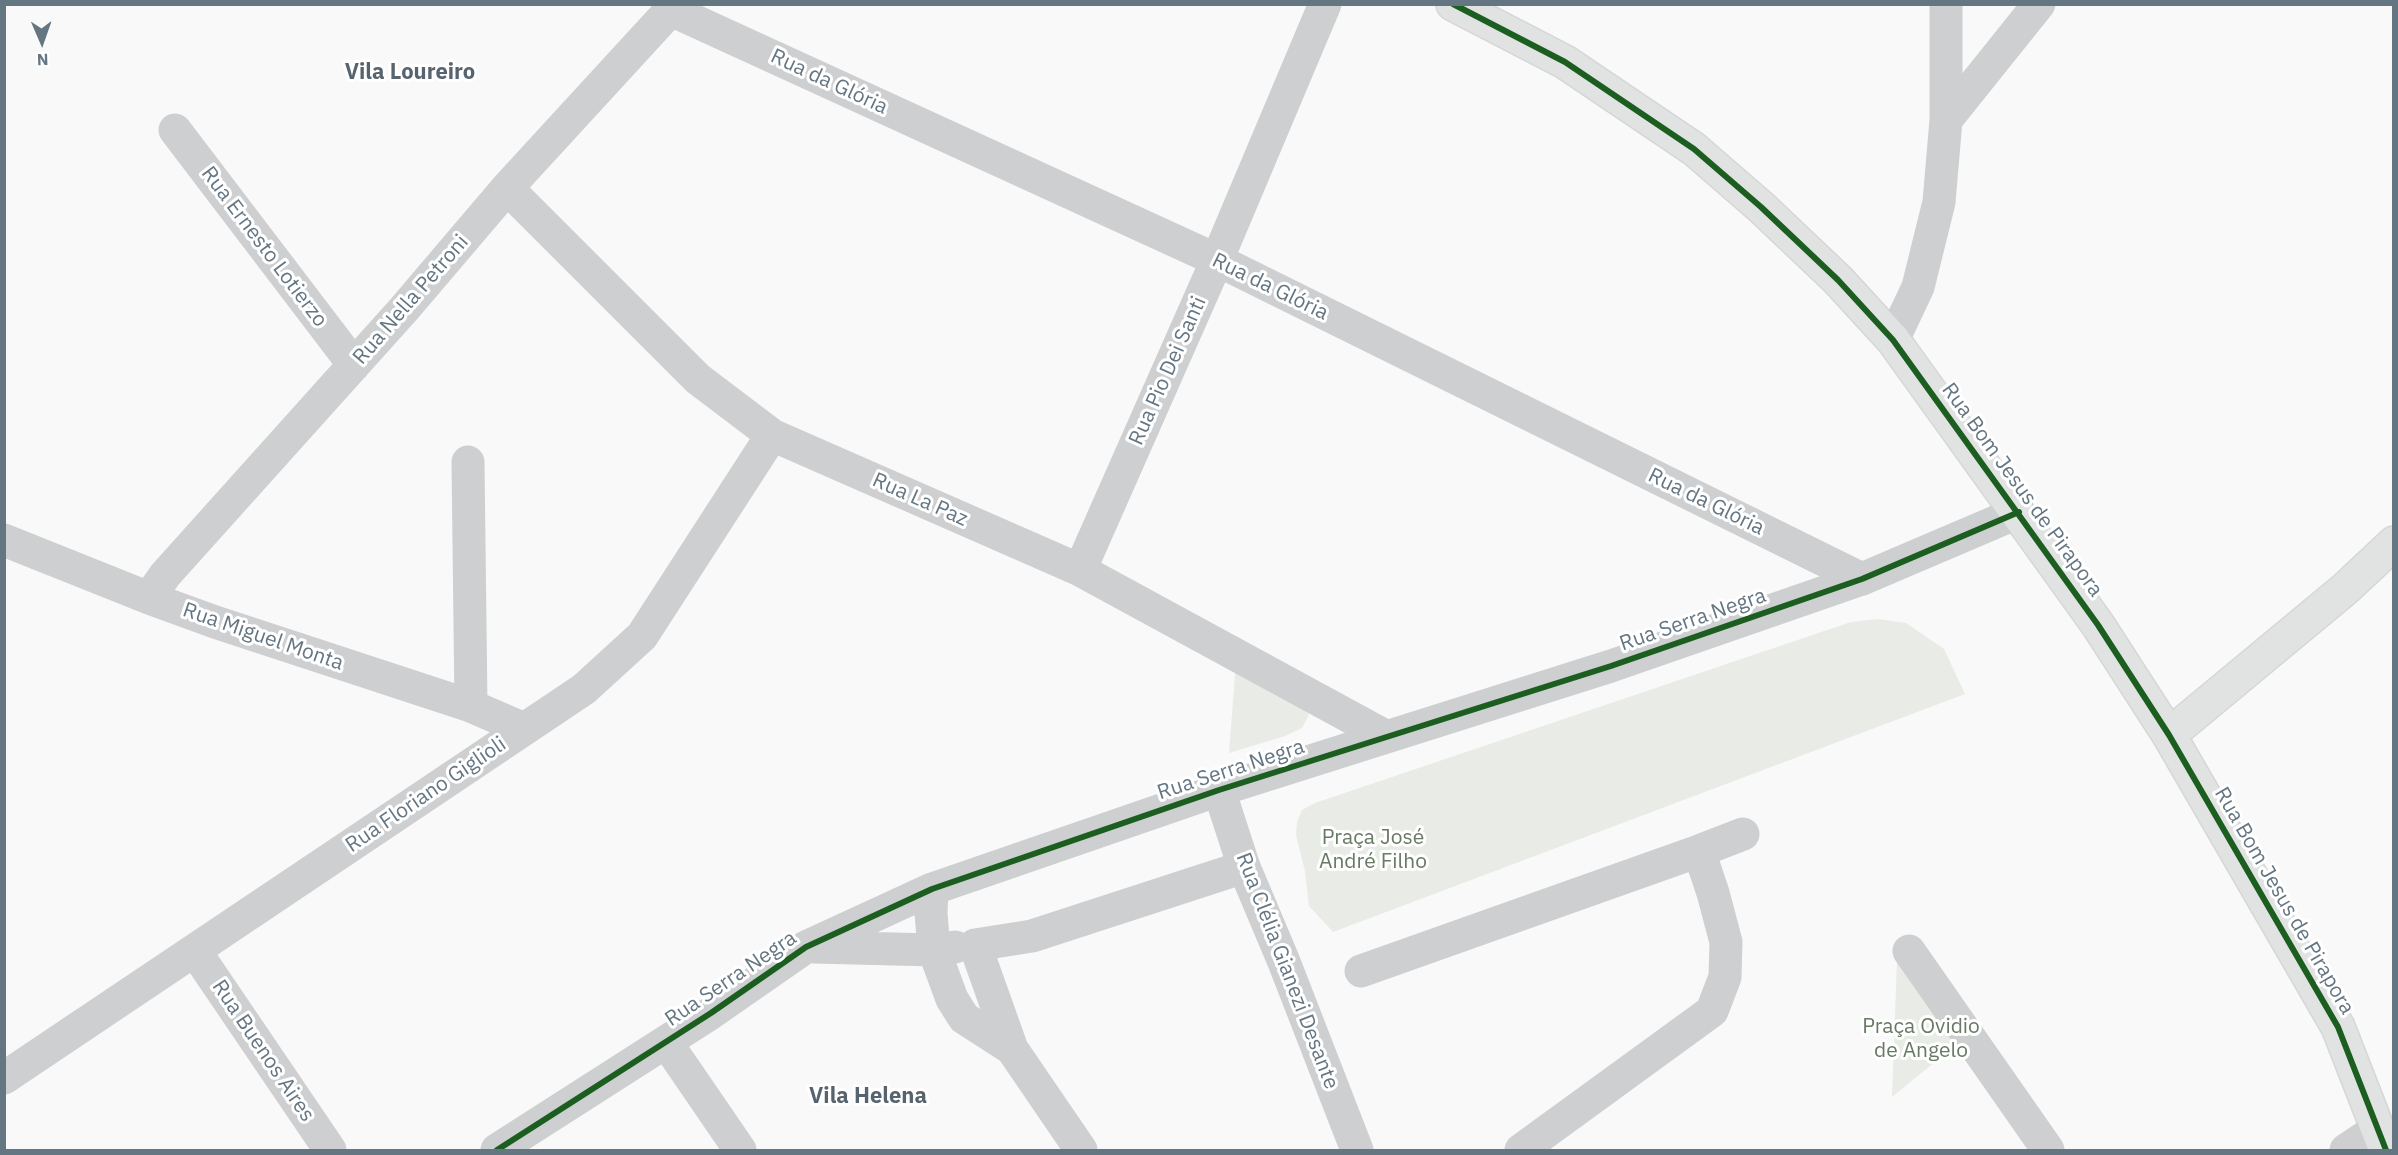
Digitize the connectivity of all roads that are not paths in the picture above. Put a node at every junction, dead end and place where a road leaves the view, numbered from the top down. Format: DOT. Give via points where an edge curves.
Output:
graph roads {
  1 [pos="1325,4"];
  2 [pos="1453,4"];
  3 [pos="1946,4"];
  4 [pos="2039,4"];
  5 [pos="673,7"];
  6 [pos="1946,120"];
  7 [pos="175,130"];
  8 [pos="507,188"];
  9 [pos="1217,260"];
  10 [pos="1893,340"];
  11 [pos="354,365"];
  12 [pos="772,435"];
  13 [pos="468,462"];
  14 [pos="2019,512"];
  15 [pos="4,540"];
  16 [pos="2394,543"];
  17 [pos="1080,570"];
  18 [pos="1862,579"];
  19 [pos="148,598"];
  20 [pos="471,706"];
  21 [pos="524,729"];
  22 [pos="2169,735"];
  23 [pos="1387,736"];
  24 [pos="1219,790"];
  25 [pos="1743,834"];
  26 [pos="1700,851"];
  27 [pos="1244,867"];
  28 [pos="932,889"];
  29 [pos="975,945"];
  30 [pos="806,947"];
  31 [pos="934,950"];
  32 [pos="195,951"];
  33 [pos="1909,951"];
  34 [pos="1361,971"];
  35 [pos="666,1042"];
  36 [pos="1012,1049"];
  37 [pos="4,1078"];
  38 [pos="2383,1139"];
  39 [pos="330,1150"];
  40 [pos="497,1150"];
  41 [pos="740,1150"];
  42 [pos="1081,1150"];
  43 [pos="1357,1150"];
  44 [pos="1521,1150"];
  45 [pos="2048,1150"];
  46 [pos="2346,1150"];
  1 -- 9 [label="street, Rua Pio Dei Santi"];
  2 -- 10 [label="street, Rua Bom Jesus de Pirapora" via="1565,62 1694,149 1838,280"];
  3 -- 6 [label="street"];
  4 -- 6 [label="street"];
  5 -- 8 [label="street, Rua Nella Petroni"];
  5 -- 9 [label="street, Rua da Glória"];
  6 -- 10 [label="street" via="1939,202 1918,287"];
  7 -- 11 [label="street, Rua Ernesto Lotierzo"];
  8 -- 11 [label="street, Rua Nella Petroni"];
  8 -- 12 [label="street, Rua La Paz" via="698,379"];
  9 -- 17 [label="street, Rua Pio Dei Santi"];
  9 -- 18 [label="street, Rua da Glória"];
  10 -- 14 [label="street, Rua Bom Jesus de Pirapora"];
  11 -- 19 [label="street, Rua Nella Petroni"];
  12 -- 17 [label="street, Rua La Paz"];
  12 -- 21 [label="street, Rua Floriano Giglioli" via="642,636 584,689"];
  13 -- 20 [label="street"];
  14 -- 18 [label="street, Rua Serra Negra"];
  14 -- 22 [label="street, Rua Bom Jesus de Pirapora"];
  15 -- 19 [label="street, Rua Miguel Monta"];
  16 -- 22 [label="street"];
  17 -- 23 [label="street, Rua La Paz"];
  18 -- 23 [label="street, Rua Serra Negra" via="1611,666"];
  19 -- 20 [label="street, Rua Miguel Monta"];
  20 -- 21 [label="street, Rua Miguel Monta"];
  21 -- 32 [label="street, Rua Floriano Giglioli"];
  22 -- 38 [label="street, Rua Bom Jesus de Pirapora" via="2338,1027"];
  23 -- 24 [label="street, Rua Serra Negra"];
  24 -- 27 [label="street, Rua Clélia Gianezi Desante"];
  24 -- 28 [label="street, Rua Serra Negra"];
  25 -- 26 [label="street"];
  26 -- 34 [label="street"];
  26 -- 44 [label="street" via="1726,942 1725,977 1712,1011"];
  27 -- 29 [label="street" via="1032,936"];
  27 -- 43 [label="street, Rua Clélia Gianezi Desante"];
  28 -- 30 [label="street, Rua Serra Negra"];
  28 -- 31 [label="street"];
  29 -- 31 [label="street"];
  29 -- 36 [label="street"];
  30 -- 31 [label="street"];
  30 -- 35 [label="street, Rua Serra Negra"];
  31 -- 36 [label="street" via="952,999 964,1018"];
  32 -- 37 [label="street, Rua Floriano Giglioli"];
  32 -- 39 [label="street, Rua Buenos Aires"];
  33 -- 45 [label="street"];
  35 -- 40 [label="street, Rua Serra Negra"];
  35 -- 41 [label="street"];
  36 -- 42 [label="street"];
  38 -- 46 [label="street"];
}
